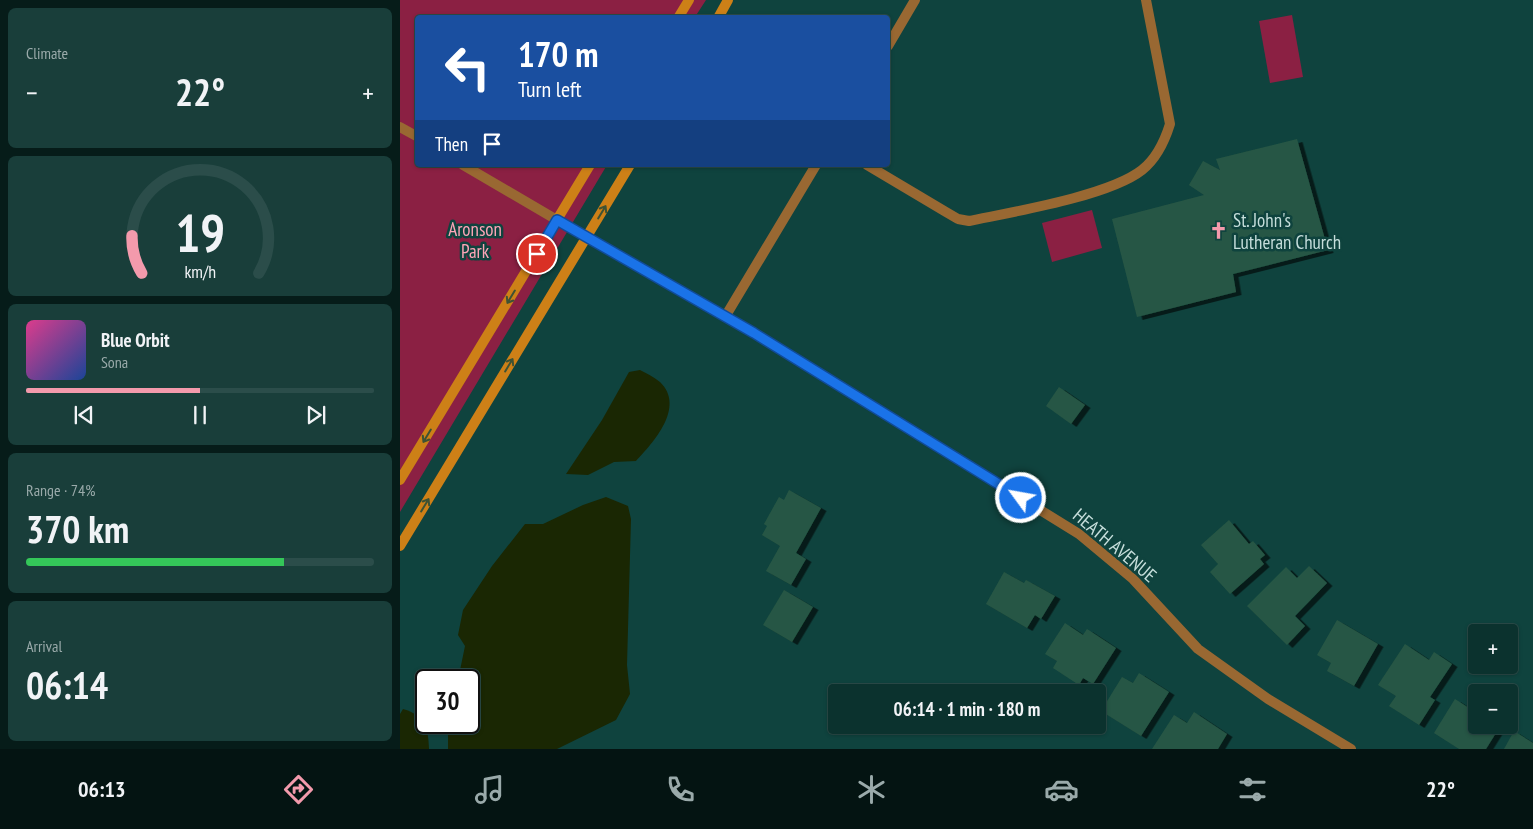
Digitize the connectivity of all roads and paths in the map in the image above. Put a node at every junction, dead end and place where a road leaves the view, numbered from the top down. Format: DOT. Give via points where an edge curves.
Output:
graph roads {
  1 [pos="689,0"];
  2 [pos="728,0"];
  3 [pos="915,0"];
  4 [pos="1146,0"];
  5 [pos="680,15"];
  6 [pos="720,15"];
  7 [pos="890,43"];
  8 [pos="400,127"];
  9 [pos="415,136"];
  10 [pos="466,167"];
  11 [pos="589,167"];
  12 [pos="629,167"];
  13 [pos="815,167"];
  14 [pos="870,167"];
  15 [pos="557,220"];
  16 [pos="587,236"];
  17 [pos="726,317"];
  18 [pos="400,480"];
  19 [pos="400,546"];
  20 [pos="1352,749"];
  1 -- 5 [label="main road"];
  2 -- 6 [label="main road"];
  3 -- 7 [label="street"];
  4 -- 14 [label="street" via="1170,124 1166,136 1143,170 1118,183 1073,197 969,221 958,219"];
  8 -- 9 [label="street"];
  10 -- 15 [label="street, HEATH AVENUE"];
  11 -- 15 [label="main road"];
  16 -- 12 [label="main road, one-way"];
  13 -- 17 [label="street"];
  15 -- 16 [label="street, HEATH AVENUE"];
  15 -- 18 [label="main road, one-way"];
  16 -- 17 [label="street, HEATH AVENUE"];
  19 -- 16 [label="main road, one-way"];
  17 -- 20 [label="street, HEATH AVENUE" via="1079,534 1133,579 1198,649 1268,699"];
}
